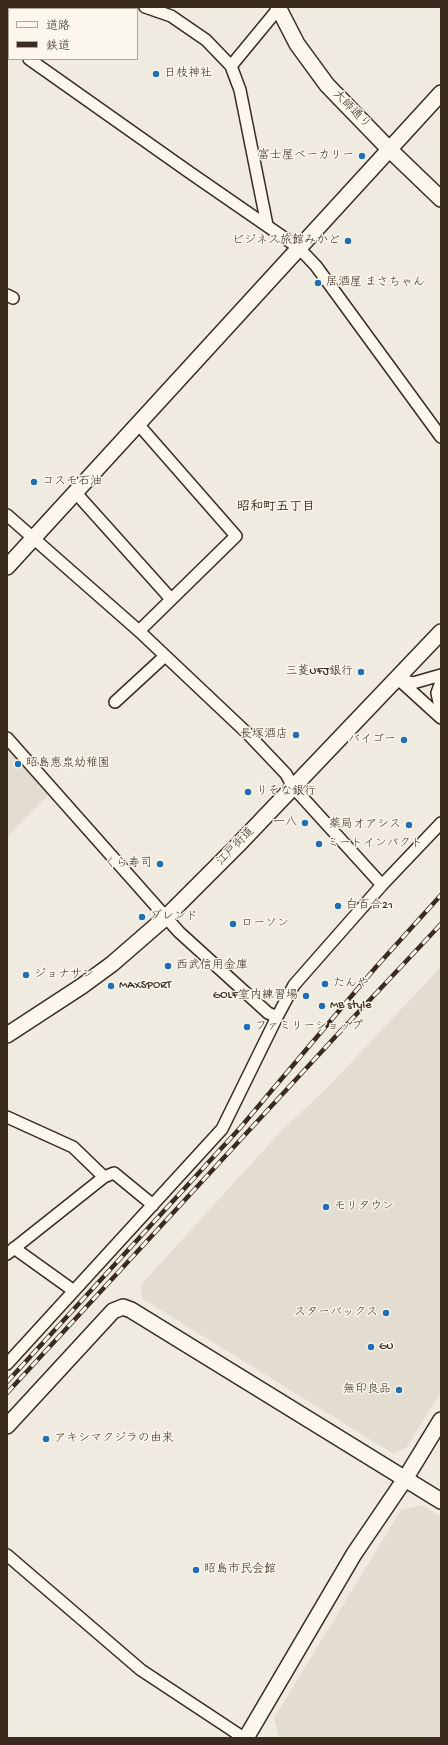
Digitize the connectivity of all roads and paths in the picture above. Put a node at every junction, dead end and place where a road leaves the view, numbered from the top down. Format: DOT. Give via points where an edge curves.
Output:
graph roads {
  1 [pos="145,7"];
  2 [pos="278,8"];
  3 [pos="30,60"];
  4 [pos="231,66"];
  5 [pos="441,93"];
  6 [pos="389,149"];
  7 [pos="441,199"];
  8 [pos="267,226"];
  9 [pos="299,248"];
  10 [pos="138,424"];
  11 [pos="441,437"];
  12 [pos="75,492"];
  13 [pos="7,515"];
  14 [pos="33,538"];
  15 [pos="7,567"];
  16 [pos="171,599"];
  17 [pos="139,631"];
  18 [pos="441,632"];
  19 [pos="164,656"];
  20 [pos="441,675"];
  21 [pos="397,678"];
  22 [pos="441,682"];
  23 [pos="115,702"];
  24 [pos="441,711"];
  25 [pos="441,718"];
  26 [pos="7,738"];
  27 [pos="293,787"];
  28 [pos="441,823"];
  29 [pos="382,885"];
  30 [pos="165,918"];
  31 [pos="277,1017"];
  32 [pos="7,1035"];
  33 [pos="7,1117"];
  34 [pos="104,1177"];
  35 [pos="153,1206"];
  36 [pos="10,1251"];
  37 [pos="74,1291"];
  38 [pos="7,1364"];
  39 [pos="441,1420"];
  40 [pos="7,1426"];
  41 [pos="405,1479"];
  42 [pos="441,1501"];
  43 [pos="7,1555"];
  44 [pos="245,1738"];
  1 -- 4 [label="street" via="171,16 206,40"];
  2 -- 4 [label="street"];
  2 -- 6 [label="street, 大師通り" via="297,44 327,85"];
  3 -- 8 [label="street"];
  4 -- 8 [label="street" via="240,90"];
  5 -- 6 [label="street"];
  6 -- 7 [label="street, 大師通り"];
  6 -- 9 [label="street"];
  8 -- 9 [label="street"];
  9 -- 10 [label="street"];
  9 -- 11 [label="street" via="316,266"];
  10 -- 12 [label="street"];
  10 -- 16 [label="street" via="236,536"];
  12 -- 14 [label="street"];
  12 -- 16 [label="street"];
  13 -- 14 [label="street"];
  14 -- 15 [label="street"];
  14 -- 17 [label="street"];
  16 -- 17 [label="street"];
  17 -- 19 [label="street"];
  18 -- 21 [label="street, 江戸街道"];
  19 -- 23 [label="street"];
  19 -- 27 [label="street" via="248,734 286,774"];
  20 -- 21 [label="street" via="413,683"];
  21 -- 25 [label="street"];
  21 -- 27 [label="street, 江戸街道"];
  22 -- 24 [label="street" via="437,693"];
  26 -- 30 [label="street"];
  27 -- 29 [label="street"];
  27 -- 30 [label="street, 江戸街道"];
  28 -- 29 [label="street"];
  29 -- 31 [label="street" via="294,985"];
  30 -- 31 [label="street" via="268,1013"];
  30 -- 32 [label="street, 江戸街道" via="112,964"];
  31 -- 35 [label="street" via="222,1129"];
  33 -- 34 [label="street" via="73,1147"];
  34 -- 35 [label="street" via="114,1173"];
  34 -- 36 [label="street"];
  35 -- 37 [label="street"];
  36 -- 37 [label="street"];
  37 -- 38 [label="street"];
  39 -- 41 [label="street"];
  40 -- 41 [label="street" via="113,1310 123,1308 131,1310"];
  41 -- 42 [label="street"];
  41 -- 44 [label="street" via="354,1554"];
  43 -- 44 [label="street" via="141,1670"];
}
